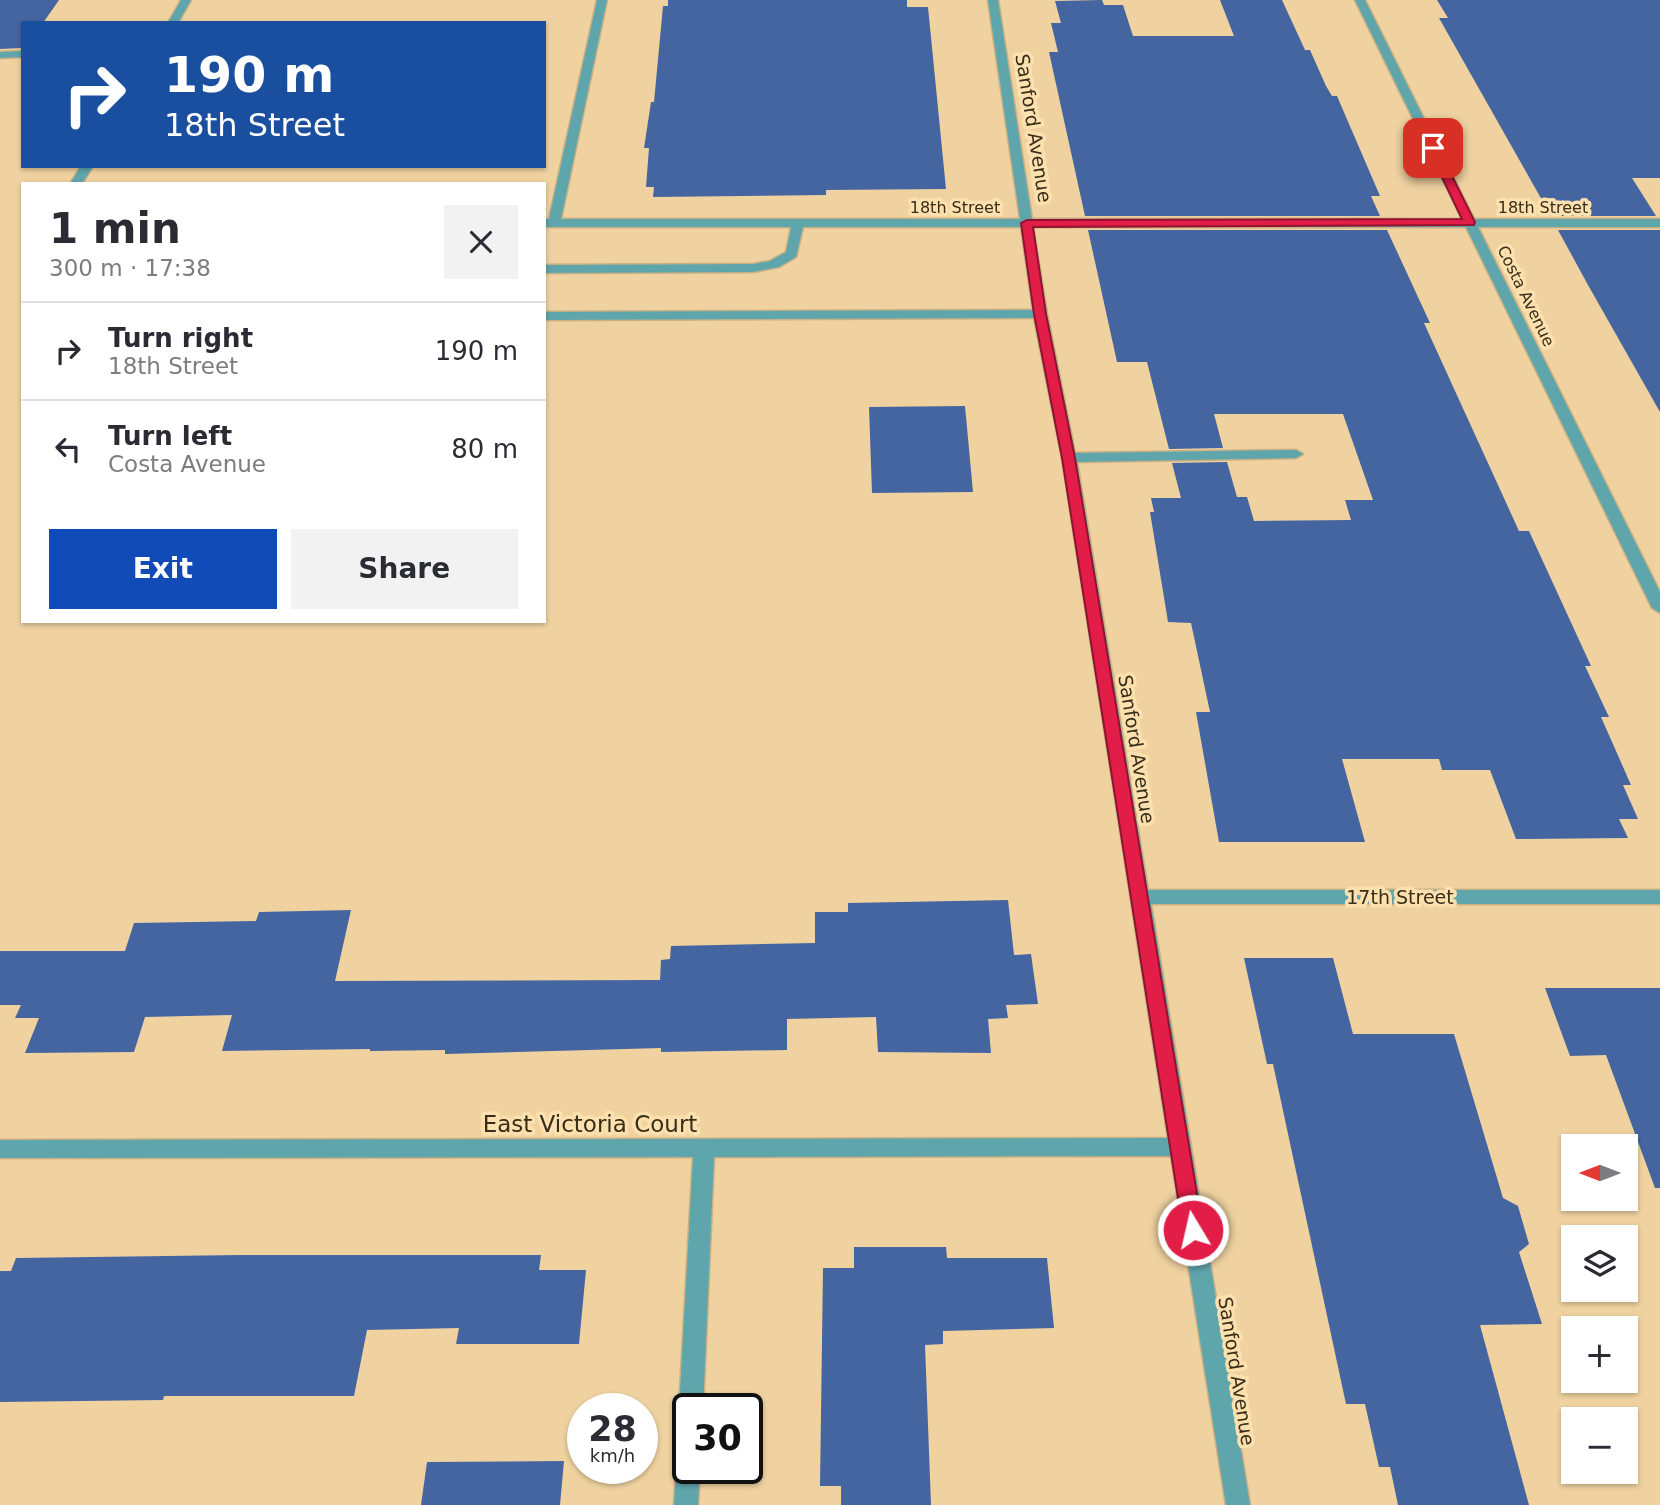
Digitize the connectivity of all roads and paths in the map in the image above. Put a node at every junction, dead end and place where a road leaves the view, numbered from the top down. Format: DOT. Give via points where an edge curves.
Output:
graph roads {
  1 [pos="186,0"];
  2 [pos="602,0"];
  3 [pos="993,0"];
  4 [pos="1360,0"];
  5 [pos="174,21"];
  6 [pos="21,54"];
  7 [pos="0,55"];
  8 [pos="1470,222"];
  9 [pos="549,223"];
  10 [pos="798,223"];
  11 [pos="1027,223"];
  12 [pos="1660,223"];
  13 [pos="546,268"];
  14 [pos="1040,314"];
  15 [pos="546,316"];
  16 [pos="1296,454"];
  17 [pos="1069,458"];
  18 [pos="1660,608"];
  19 [pos="1139,897"];
  20 [pos="1660,897"];
  21 [pos="1180,1147"];
  22 [pos="0,1149"];
  23 [pos="704,1150"];
  24 [pos="692,1393"];
  25 [pos="687,1484"];
  26 [pos="686,1505"];
  27 [pos="1238,1505"];
  1 -- 5 [label="street"];
  2 -- 9 [label="street"];
  3 -- 11 [label="street, Sanford Avenue"];
  4 -- 8 [label="street, Costa Avenue"];
  6 -- 7 [label="street"];
  8 -- 11 [label="street, 18th Street"];
  8 -- 12 [label="street, 18th Street"];
  8 -- 18 [label="street, Costa Avenue"];
  9 -- 10 [label="street, 18th Street"];
  10 -- 11 [label="street, 18th Street"];
  10 -- 13 [label="street" via="793,254 753,268"];
  11 -- 14 [label="street, Sanford Avenue"];
  14 -- 15 [label="street"];
  14 -- 17 [label="street, Sanford Avenue"];
  16 -- 17 [label="street"];
  17 -- 19 [label="street, Sanford Avenue"];
  19 -- 20 [label="street, 17th Street"];
  19 -- 21 [label="street, Sanford Avenue"];
  21 -- 23 [label="street, East Victoria Court"];
  21 -- 27 [label="street, Sanford Avenue"];
  22 -- 23 [label="street, East Victoria Court"];
  23 -- 24 [label="street"];
  25 -- 26 [label="street"];
}
